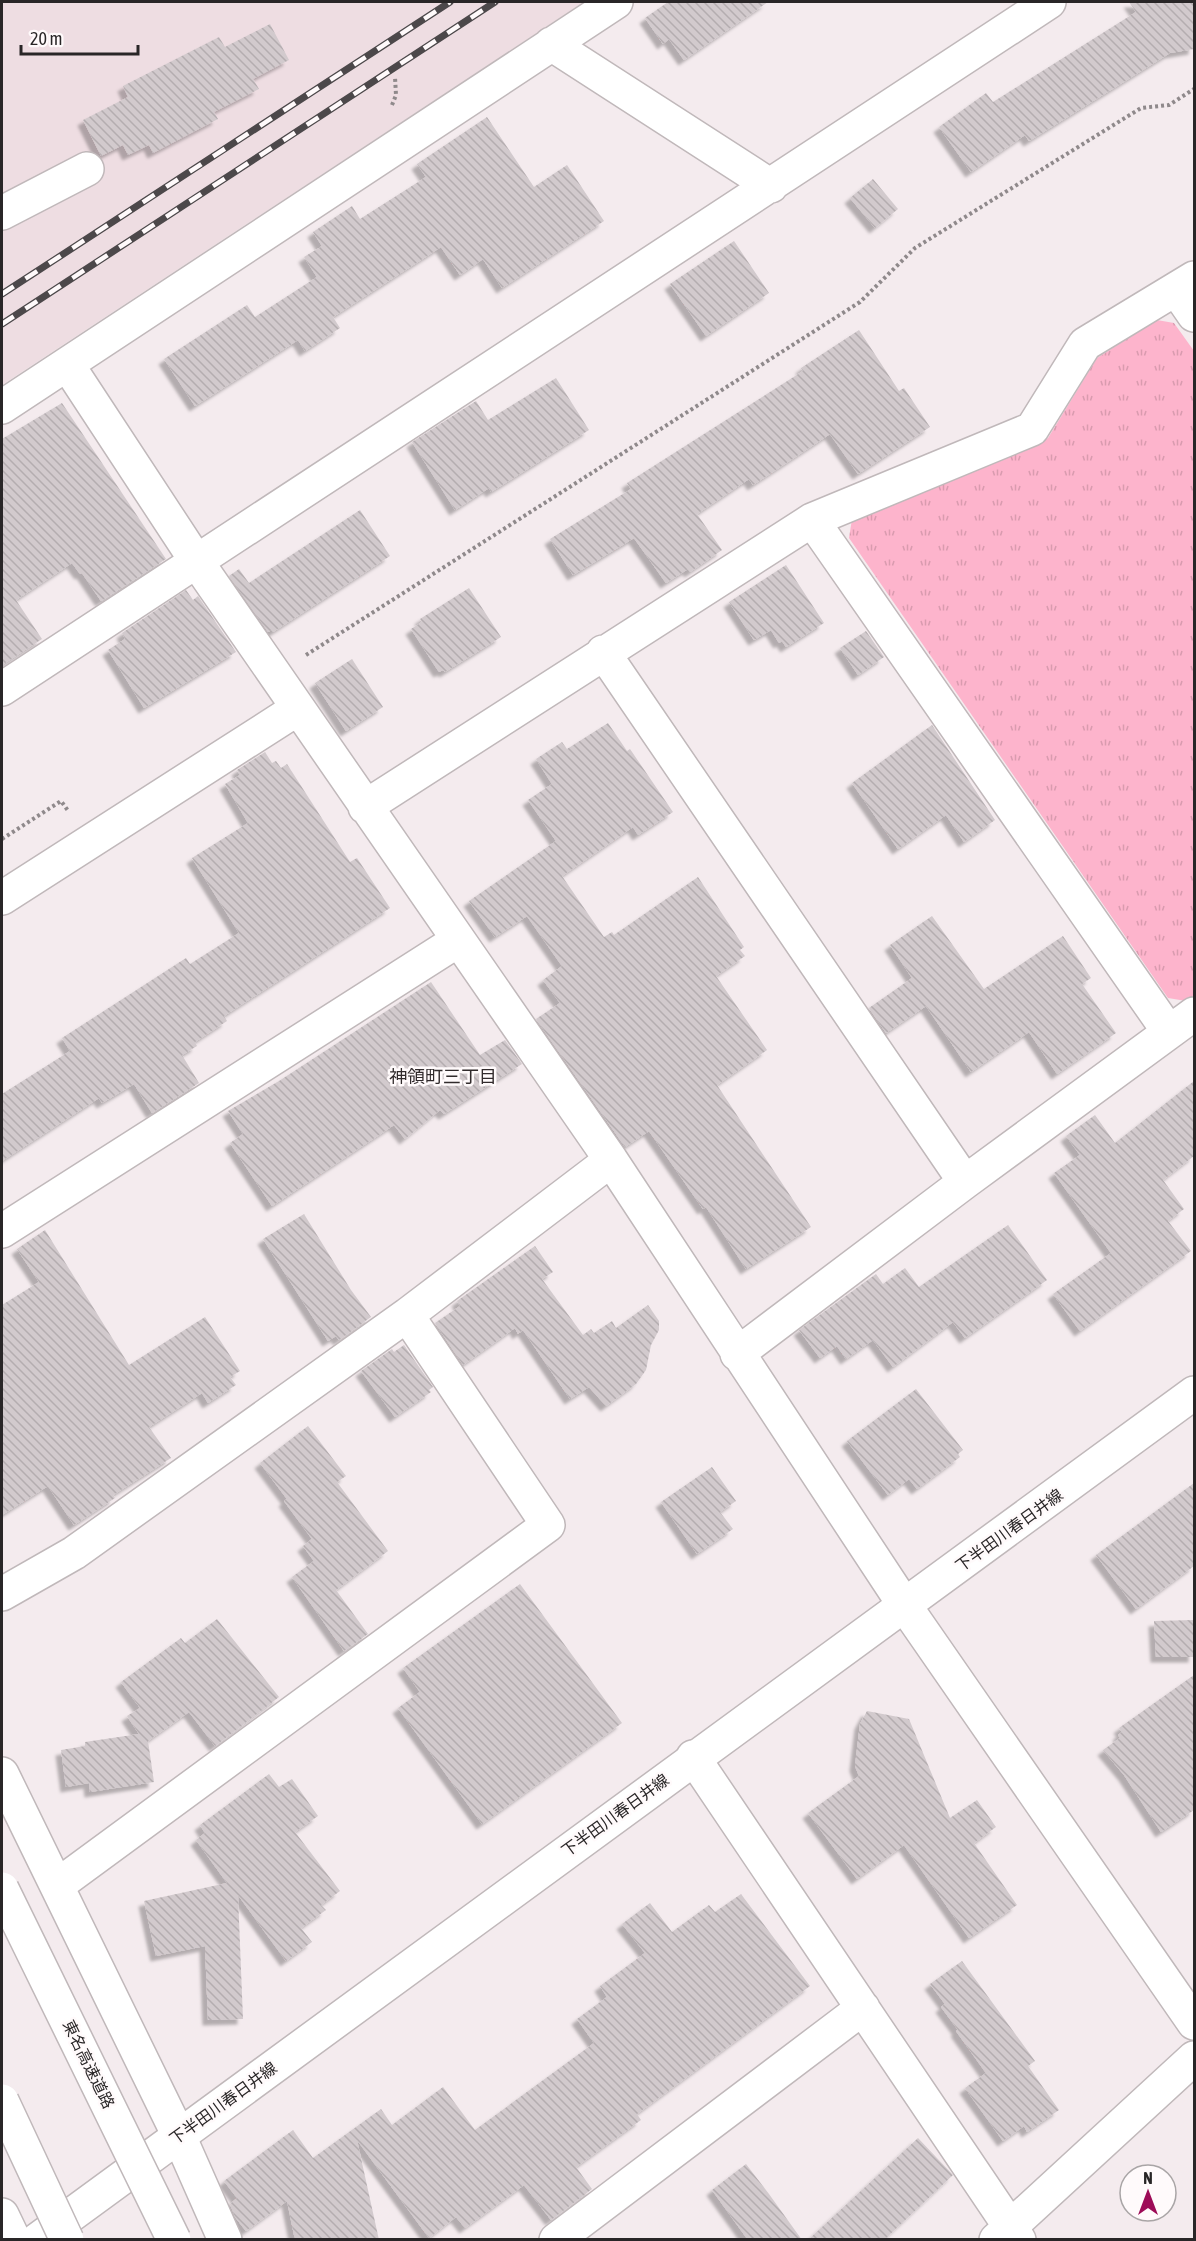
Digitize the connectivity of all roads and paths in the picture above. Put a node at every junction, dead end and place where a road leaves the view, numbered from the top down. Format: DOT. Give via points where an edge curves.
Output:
graph roads {
  1 [pos="616,2"];
  2 [pos="1049,2"];
  3 [pos="551,44"];
  4 [pos="1194,89"];
  5 [pos="87,169"];
  6 [pos="771,186"];
  7 [pos="2,213"];
  8 [pos="1185,283"];
  9 [pos="1194,315"];
  10 [pos="67,364"];
  11 [pos="2,407"];
  12 [pos="812,520"];
  13 [pos="197,562"];
  14 [pos="603,652"];
  15 [pos="277,674"];
  16 [pos="2,689"];
  17 [pos="297,709"];
  18 [pos="80,807"];
  19 [pos="365,807"];
  20 [pos="2,839"];
  21 [pos="2,898"];
  22 [pos="457,941"];
  23 [pos="1182,1023"];
  24 [pos="611,1160"];
  25 [pos="965,1182"];
  26 [pos="2,1231"];
  27 [pos="407,1315"];
  28 [pos="736,1354"];
  29 [pos="1194,1394"];
  30 [pos="2,1594"];
  31 [pos="905,1606"];
  32 [pos="693,1758"];
  33 [pos="2,1774"];
  34 [pos="58,1885"];
  35 [pos="2,1889"];
  36 [pos="862,2008"];
  37 [pos="1194,2023"];
  38 [pos="1194,2058"];
  39 [pos="2,2101"];
  40 [pos="179,2136"];
  41 [pos="2,2215"];
  42 [pos="1008,2235"];
  43 [pos="15,2240"];
  44 [pos="37,2240"];
  45 [pos="67,2240"];
  46 [pos="174,2240"];
  47 [pos="225,2240"];
  48 [pos="556,2240"];
  1 -- 3 [label="main road"];
  2 -- 6 [label="main road"];
  3 -- 6 [label="main road"];
  3 -- 10 [label="main road"];
  4 -- 15 [label="path" via="1169,105 1141,108 915,248 860,302"];
  5 -- 7 [label="main road"];
  6 -- 13 [label="main road"];
  8 -- 9 [label="main road"];
  8 -- 12 [label="main road" via="1085,344 1032,429"];
  10 -- 11 [label="main road"];
  10 -- 13 [label="main road"];
  12 -- 14 [label="main road"];
  12 -- 23 [label="main road"];
  13 -- 15 [label="main road"];
  13 -- 16 [label="main road"];
  14 -- 19 [label="main road"];
  14 -- 25 [label="main road"];
  15 -- 17 [label="main road"];
  17 -- 19 [label="main road"];
  17 -- 21 [label="main road"];
  18 -- 20 [label="path" via="70,814 61,801"];
  19 -- 22 [label="main road"];
  22 -- 24 [label="main road"];
  22 -- 26 [label="main road"];
  23 -- 25 [label="main road"];
  24 -- 27 [label="main road"];
  24 -- 28 [label="main road"];
  25 -- 28 [label="main road"];
  27 -- 30 [label="main road" via="74,1553"];
  27 -- 34 [label="main road" via="548,1525"];
  28 -- 31 [label="main road"];
  29 -- 31 [label="main road, 下半田川春日井線"];
  31 -- 32 [label="main road, 下半田川春日井線"];
  31 -- 37 [label="main road"];
  32 -- 36 [label="main road"];
  32 -- 40 [label="main road, 下半田川春日井線"];
  33 -- 34 [label="main road"];
  34 -- 40 [label="main road"];
  35 -- 46 [label="main road, 東名高速道路, bridge"];
  36 -- 42 [label="main road"];
  36 -- 48 [label="main road"];
  38 -- 42 [label="main road"];
  39 -- 45 [label="main road, bridge"];
  40 -- 44 [label="main road, 下半田川春日井線"];
  40 -- 47 [label="main road"];
  41 -- 43 [label="main road"];
}
